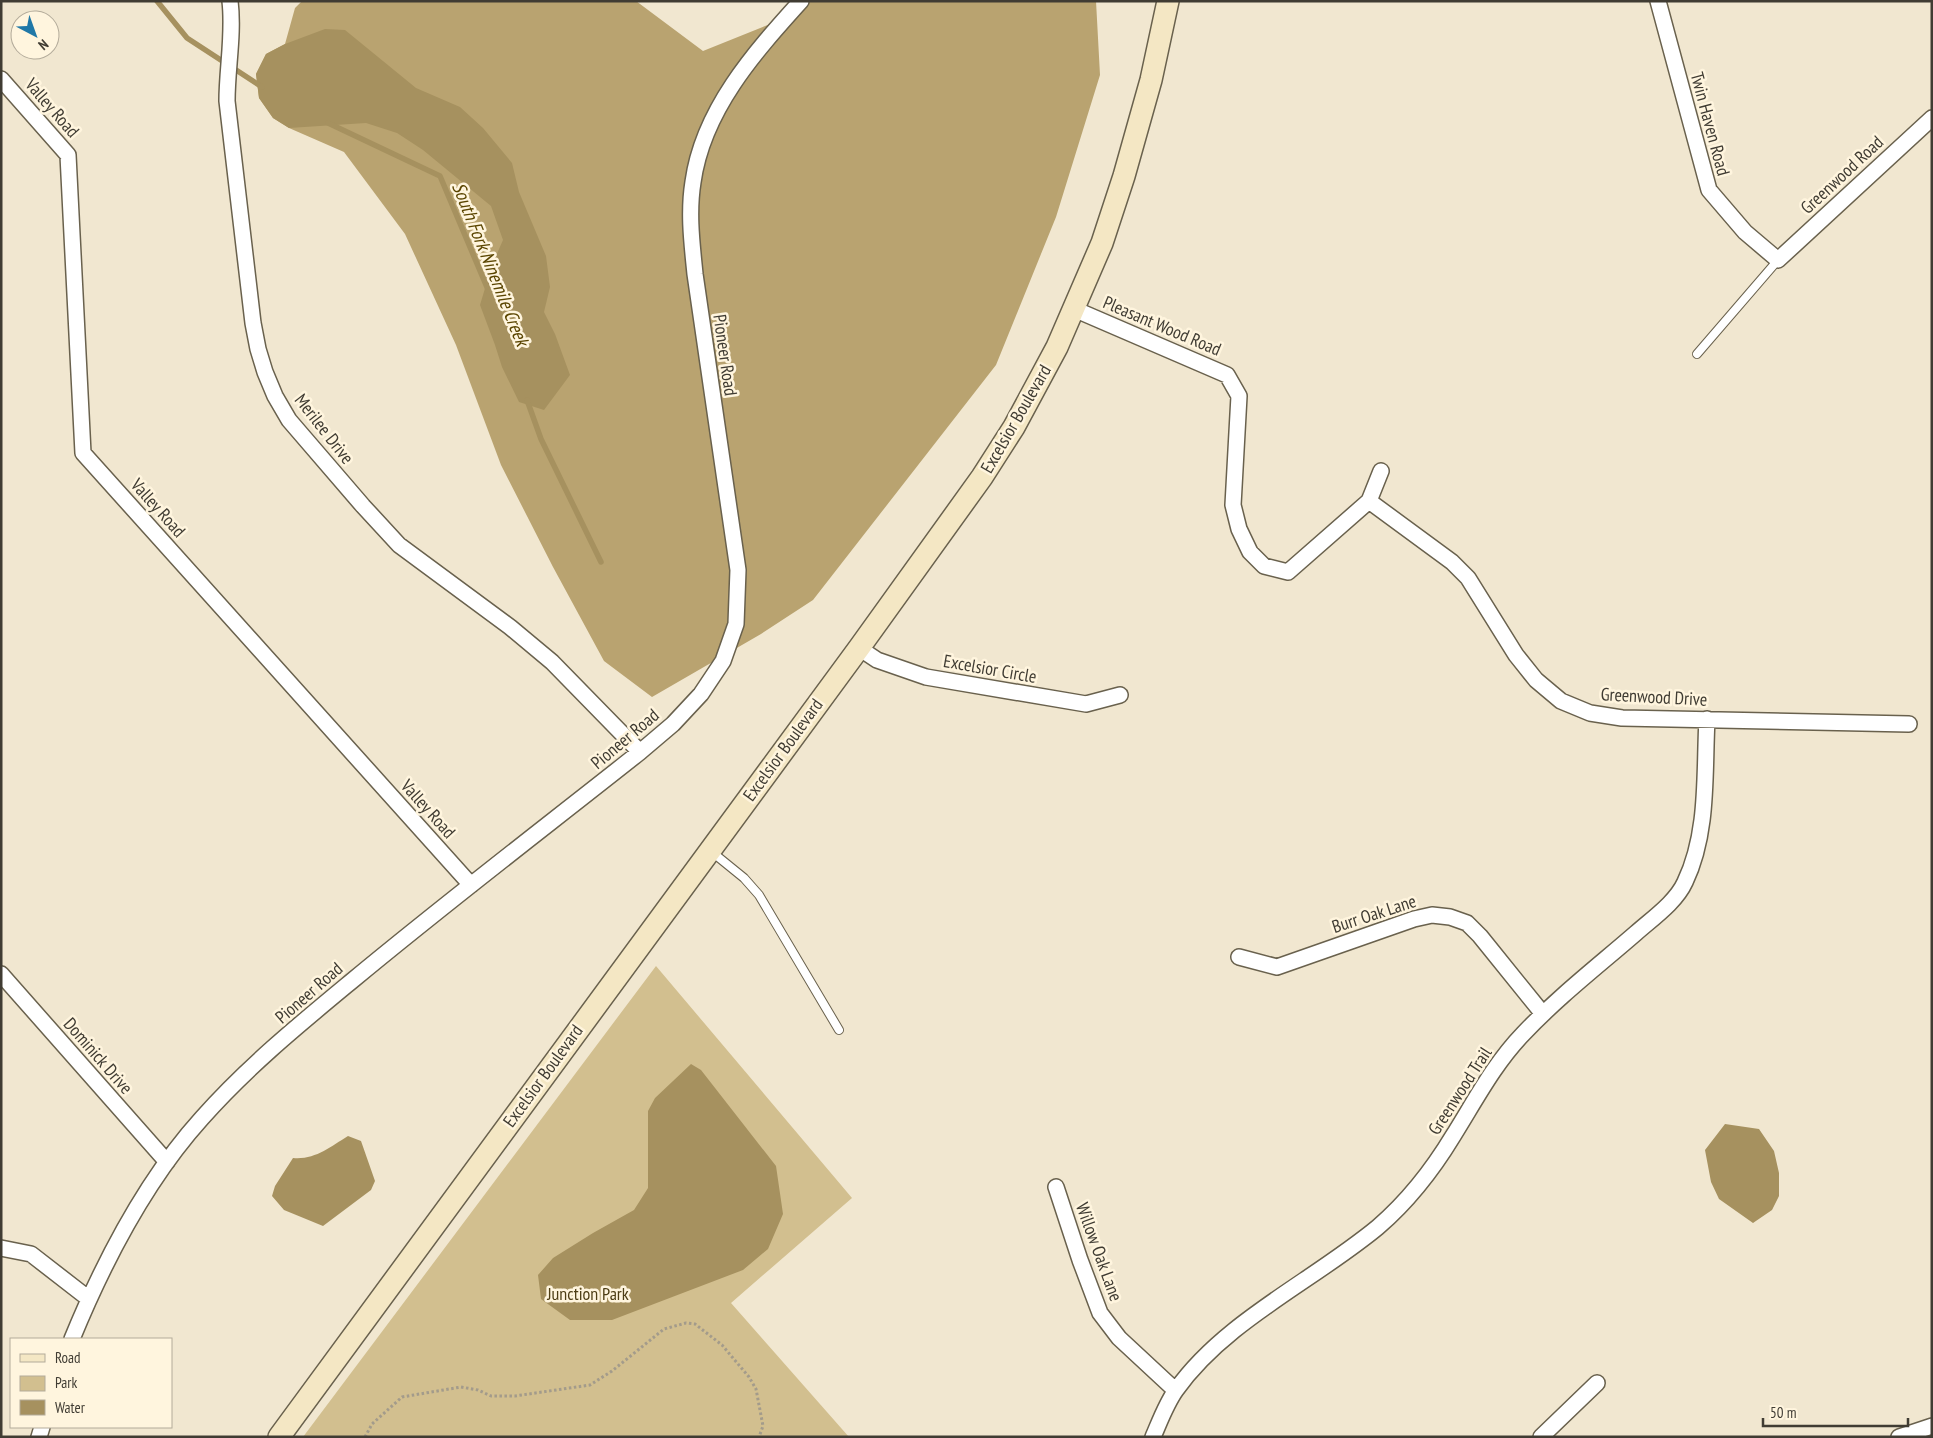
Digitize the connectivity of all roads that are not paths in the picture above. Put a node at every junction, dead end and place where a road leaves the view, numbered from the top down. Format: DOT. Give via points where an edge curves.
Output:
graph roads {
  1 [pos="230,1"];
  2 [pos="801,1"];
  3 [pos="1168,1"];
  4 [pos="1658,1"];
  5 [pos="1,78"];
  6 [pos="1932,118"];
  7 [pos="1778,260"];
  8 [pos="1074,309"];
  9 [pos="1697,354"];
  10 [pos="1381,471"];
  11 [pos="1369,501"];
  12 [pos="859,648"];
  13 [pos="1120,695"];
  14 [pos="1707,719"];
  15 [pos="1909,724"];
  16 [pos="640,752"];
  17 [pos="710,850"];
  18 [pos="472,885"];
  19 [pos="1239,957"];
  20 [pos="1,974"];
  21 [pos="1542,1014"];
  22 [pos="839,1030"];
  23 [pos="167,1162"];
  24 [pos="1056,1187"];
  25 [pos="1,1248"];
  26 [pos="88,1299"];
  27 [pos="72,1338"];
  28 [pos="1597,1383"];
  29 [pos="1176,1390"];
  30 [pos="1932,1426"];
  31 [pos="279,1437"];
  32 [pos="1153,1437"];
  33 [pos="1541,1437"];
  34 [pos="1899,1437"];
  1 -- 16 [label="street, Merilee Drive" via="227,101 253,322 265,372 275,396 289,420 399,545 552,662"];
  2 -- 16 [label="street, Pioneer Road" via="747,64 711,121 699,150 692,183 694,274 738,570 736,624 723,661 701,694"];
  3 -- 8 [label="main road, Excelsior Boulevard" via="1151,80 1124,176 1102,243"];
  4 -- 7 [label="street, Twin Haven Road" via="1709,190 1745,232"];
  5 -- 18 [label="street, Valley Road" via="68,155 83,452"];
  6 -- 7 [label="street, Greenwood Road"];
  7 -- 9 [label="lane"];
  8 -- 11 [label="street, Pleasant Wood Road" via="1227,375 1239,396 1233,505 1239,529 1250,552 1264,566 1288,572"];
  8 -- 12 [label="main road, Excelsior Boulevard" via="1014,427 982,478"];
  10 -- 11 [label="street, Pleasant Wood Road"];
  11 -- 14 [label="street, Greenwood Drive" via="1452,562 1468,578 1516,655 1536,680 1561,701 1590,713 1622,718"];
  12 -- 13 [label="street, Excelsior Circle" via="877,660 926,678 1086,704"];
  12 -- 17 [label="main road, Excelsior Boulevard"];
  14 -- 15 [label="street, Greenwood Drive"];
  14 -- 21 [label="street, Greenwood Trail" via="1702,824 1695,859 1684,885 1666,906"];
  16 -- 18 [label="street, Pioneer Road"];
  17 -- 22 [label="lane" via="759,895"];
  17 -- 31 [label="main road, Excelsior Boulevard"];
  18 -- 23 [label="street, Pioneer Road" via="392,948 256,1064 202,1118"];
  19 -- 21 [label="street, Burr Oak Lane" via="1277,967 1414,919 1432,915 1450,917 1467,923 1480,936"];
  20 -- 23 [label="street, Dominick Drive"];
  21 -- 29 [label="street, Greenwood Trail" via="1496,1067 1418,1185 1386,1218 1335,1261 1246,1321 1214,1347"];
  23 -- 26 [label="street, Pioneer Road" via="141,1202"];
  24 -- 29 [label="street, Willow Oak Lane" via="1100,1313 1119,1338"];
  25 -- 26 [label="street" via="31,1254"];
  26 -- 27 [label="street, Pioneer Road"];
  28 -- 33 [label="street"];
  29 -- 32 [label="street, Greenwood Trail"];
  30 -- 34 [label="street"];
}
